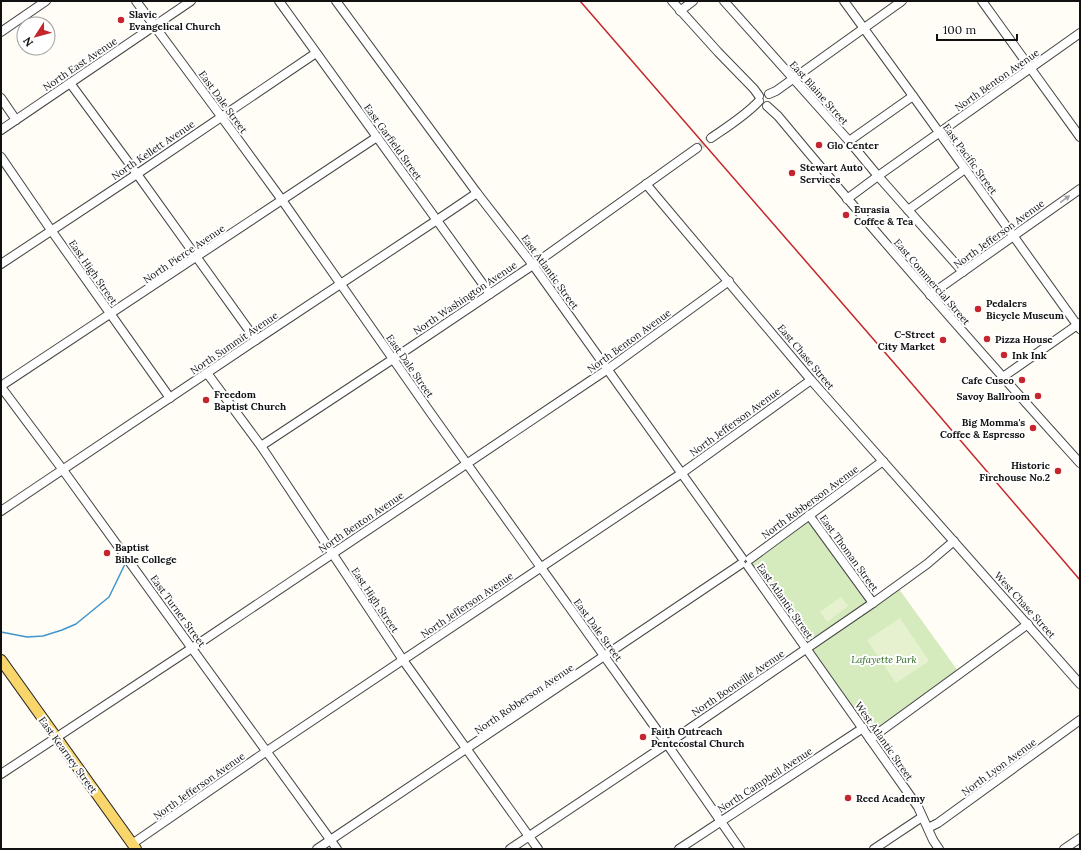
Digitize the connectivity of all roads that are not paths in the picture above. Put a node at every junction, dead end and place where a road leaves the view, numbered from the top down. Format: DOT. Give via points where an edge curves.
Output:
graph roads {
  1 [pos="46,1"];
  2 [pos="136,1"];
  3 [pos="190,1"];
  4 [pos="279,1"];
  5 [pos="336,1"];
  6 [pos="672,1"];
  7 [pos="693,1"];
  8 [pos="724,1"];
  9 [pos="844,1"];
  10 [pos="902,1"];
  11 [pos="982,1"];
  12 [pos="680,10"];
  13 [pos="155,25"];
  14 [pos="863,29"];
  15 [pos="1,32"];
  16 [pos="1080,33"];
  17 [pos="316,53"];
  18 [pos="1031,68"];
  19 [pos="792,79"];
  20 [pos="70,83"];
  21 [pos="913,96"];
  22 [pos="1,98"];
  23 [pos="765,99"];
  24 [pos="222,117"];
  25 [pos="16,120"];
  26 [pos="1,130"];
  27 [pos="939,133"];
  28 [pos="377,137"];
  29 [pos="1080,137"];
  30 [pos="711,138"];
  31 [pos="849,141"];
  32 [pos="697,148"];
  33 [pos="1,157"];
  34 [pos="965,169"];
  35 [pos="137,174"];
  36 [pos="878,176"];
  37 [pos="646,184"];
  38 [pos="1080,188"];
  39 [pos="477,193"];
  40 [pos="847,199"];
  41 [pos="282,200"];
  42 [pos="908,210"];
  43 [pos="437,220"];
  44 [pos="51,230"];
  45 [pos="1014,236"];
  46 [pos="197,257"];
  47 [pos="1,264"];
  48 [pos="533,264"];
  49 [pos="963,272"];
  50 [pos="729,281"];
  51 [pos="341,284"];
  52 [pos="490,294"];
  53 [pos="930,295"];
  54 [pos="110,314"];
  55 [pos="1079,326"];
  56 [pos="256,340"];
  57 [pos="393,359"];
  58 [pos="608,369"];
  59 [pos="207,373"];
  60 [pos="1003,378"];
  61 [pos="811,380"];
  62 [pos="1,386"];
  63 [pos="170,398"];
  64 [pos="261,446"];
  65 [pos="1078,458"];
  66 [pos="883,461"];
  67 [pos="467,463"];
  68 [pos="63,470"];
  69 [pos="682,473"];
  70 [pos="1,511"];
  71 [pos="809,515"];
  72 [pos="954,541"];
  73 [pos="332,554"];
  74 [pos="745,562"];
  75 [pos="540,567"];
  76 [pos="874,603"];
  77 [pos="1028,624"];
  78 [pos="192,648"];
  79 [pos="806,648"];
  80 [pos="604,657"];
  81 [pos="403,660"];
  82 [pos="2,662"];
  83 [pos="1080,684"];
  84 [pos="1080,720"];
  85 [pos="863,728"];
  86 [pos="56,737"];
  87 [pos="870,739"];
  88 [pos="667,744"];
  89 [pos="466,750"];
  90 [pos="267,751"];
  91 [pos="1,774"];
  92 [pos="922,817"];
  93 [pos="720,821"];
  94 [pos="909,826"];
  95 [pos="929,831"];
  96 [pos="528,836"];
  97 [pos="1080,838"];
  98 [pos="331,840"];
  99 [pos="134,846"];
  100 [pos="317,849"];
  101 [pos="337,849"];
  102 [pos="510,849"];
  103 [pos="538,849"];
  104 [pos="679,849"];
  105 [pos="740,849"];
  106 [pos="874,849"];
  107 [pos="939,849"];
  108 [pos="1064,849"];
  1 -- 15 [label="street"];
  2 -- 13 [label="street, East Dale Street"];
  3 -- 13 [label="street, North East Avenue"];
  4 -- 17 [label="street, East Garfield Street"];
  5 -- 39 [label="street, East Atlantic Street"];
  6 -- 12 [label="street, East Commercial Street"];
  7 -- 12 [label="street"];
  8 -- 19 [label="street, East Blaine Street"];
  9 -- 14 [label="street, East Pacific Street"];
  10 -- 14 [label="street"];
  11 -- 18 [label="street"];
  12 -- 23 [label="street, East Commercial Street"];
  13 -- 20 [label="street, North East Avenue"];
  13 -- 24 [label="street, East Dale Street"];
  14 -- 19 [label="street"];
  14 -- 21 [label="street, East Pacific Street"];
  16 -- 18 [label="street, North Benton Avenue"];
  17 -- 24 [label="street, North Kellett Avenue"];
  17 -- 28 [label="street, East Garfield Street"];
  18 -- 27 [label="street, North Benton Avenue"];
  18 -- 29 [label="street"];
  19 -- 23 [label="street"];
  19 -- 31 [label="street, East Blaine Street"];
  20 -- 25 [label="street, North East Avenue"];
  20 -- 35 [label="street"];
  21 -- 27 [label="street, East Pacific Street"];
  21 -- 31 [label="street"];
  22 -- 25 [label="street"];
  23 -- 30 [label="street"];
  23 -- 40 [label="street, East Commercial Street"];
  24 -- 35 [label="street, North Kellett Avenue"];
  24 -- 41 [label="street, East Dale Street"];
  25 -- 26 [label="street, North East Avenue"];
  27 -- 34 [label="street, East Pacific Street"];
  27 -- 36 [label="street, North Benton Avenue"];
  28 -- 41 [label="street, North Pierce Avenue"];
  28 -- 43 [label="street, East Garfield Street"];
  31 -- 36 [label="street, East Blaine Street"];
  32 -- 37 [label="street, North Washington Avenue"];
  33 -- 44 [label="street, East High Street"];
  34 -- 42 [label="street"];
  34 -- 45 [label="street, East Pacific Street"];
  35 -- 44 [label="street, North Kellett Avenue"];
  35 -- 46 [label="street"];
  36 -- 40 [label="street, North Benton Avenue"];
  36 -- 42 [label="street, East Blaine Street"];
  37 -- 48 [label="street, North Washington Avenue"];
  37 -- 50 [label="street, East Chase Street"];
  45 -- 38 [label="street, North Jefferson Avenue, one-way"];
  39 -- 43 [label="street, North Summit Avenue"];
  39 -- 48 [label="street, East Atlantic Street"];
  40 -- 53 [label="street, East Commercial Street"];
  41 -- 46 [label="street, North Pierce Avenue"];
  41 -- 51 [label="street, East Dale Street"];
  42 -- 49 [label="street, East Blaine Street"];
  43 -- 51 [label="street, North Summit Avenue"];
  43 -- 52 [label="street, East Garfield Street"];
  44 -- 47 [label="street, North Kellett Avenue"];
  44 -- 54 [label="street, East High Street"];
  45 -- 49 [label="street, North Jefferson Avenue"];
  45 -- 55 [label="street, East Pacific Street"];
  46 -- 54 [label="street, North Pierce Avenue"];
  46 -- 56 [label="street"];
  48 -- 52 [label="street, North Washington Avenue"];
  48 -- 58 [label="street, East Atlantic Street"];
  49 -- 53 [label="street, North Jefferson Avenue"];
  50 -- 58 [label="street, North Benton Avenue"];
  50 -- 61 [label="street, East Chase Street"];
  51 -- 56 [label="street, North Summit Avenue"];
  51 -- 57 [label="street, East Dale Street"];
  52 -- 57 [label="street, North Washington Avenue"];
  53 -- 60 [label="street, East Commercial Street"];
  54 -- 62 [label="street, North Pierce Avenue"];
  54 -- 63 [label="street, East High Street"];
  55 -- 60 [label="street"];
  56 -- 59 [label="street, North Summit Avenue"];
  57 -- 64 [label="street, North Washington Avenue"];
  57 -- 67 [label="street, East Dale Street"];
  58 -- 67 [label="street, North Benton Avenue"];
  58 -- 69 [label="street, East Atlantic Street"];
  59 -- 63 [label="street, North Summit Avenue"];
  59 -- 64 [label="street, East High Street"];
  60 -- 65 [label="street, East Commercial Street"];
  61 -- 66 [label="street, East Chase Street"];
  61 -- 69 [label="street, North Jefferson Avenue"];
  62 -- 68 [label="street, East Turner Street"];
  63 -- 68 [label="street, North Summit Avenue"];
  64 -- 73 [label="street, East High Street"];
  66 -- 71 [label="street, North Robberson Avenue"];
  66 -- 72 [label="street, East Chase Street"];
  67 -- 73 [label="street, North Benton Avenue"];
  67 -- 75 [label="street, East Dale Street"];
  68 -- 70 [label="street, North Summit Avenue"];
  68 -- 78 [label="street, East Turner Street"];
  69 -- 74 [label="street, East Atlantic Street"];
  69 -- 75 [label="street, North Jefferson Avenue"];
  71 -- 74 [label="street, North Robberson Avenue"];
  71 -- 76 [label="street, East Thoman Street"];
  72 -- 76 [label="street, North Boonville Avenue"];
  72 -- 77 [label="street, West Chase Street"];
  73 -- 78 [label="street, North Benton Avenue"];
  73 -- 81 [label="street, East High Street"];
  74 -- 79 [label="street, East Atlantic Street"];
  74 -- 80 [label="street, North Robberson Avenue"];
  75 -- 80 [label="street, East Dale Street"];
  75 -- 81 [label="street, North Jefferson Avenue"];
  76 -- 79 [label="street, North Boonville Avenue"];
  77 -- 83 [label="street, West Chase Street"];
  77 -- 87 [label="street"];
  78 -- 86 [label="street, North Benton Avenue"];
  78 -- 90 [label="street, East Turner Street"];
  79 -- 85 [label="street, West Atlantic Street"];
  79 -- 88 [label="street, North Boonville Avenue"];
  80 -- 88 [label="street, East Dale Street"];
  80 -- 89 [label="street, North Robberson Avenue"];
  81 -- 89 [label="street, East High Street"];
  81 -- 90 [label="street, North Jefferson Avenue"];
  82 -- 86 [label="main road, East Kearney Street"];
  84 -- 95 [label="street, North Lyon Avenue"];
  85 -- 87 [label="street, West Atlantic Street"];
  85 -- 93 [label="street, North Campbell Avenue"];
  86 -- 91 [label="street, North Benton Avenue"];
  86 -- 99 [label="main road, East Kearney Street"];
  87 -- 92 [label="street, West Atlantic Street" via="918,807"];
  88 -- 93 [label="street, East Dale Street"];
  88 -- 96 [label="street, North Boonville Avenue"];
  89 -- 96 [label="street, East High Street"];
  89 -- 98 [label="street, North Robberson Avenue"];
  90 -- 98 [label="street, East Turner Street"];
  90 -- 99 [label="street, North Jefferson Avenue"];
  92 -- 94 [label="street"];
  92 -- 95 [label="street, West Atlantic Street"];
  93 -- 104 [label="street, North Campbell Avenue"];
  93 -- 105 [label="street, East Dale Street"];
  94 -- 95 [label="street" via="918,826"];
  94 -- 106 [label="street"];
  95 -- 107 [label="street, West Atlantic Street"];
  96 -- 102 [label="street, North Boonville Avenue"];
  96 -- 103 [label="street, East High Street"];
  97 -- 108 [label="street"];
  98 -- 100 [label="street, North Robberson Avenue"];
  98 -- 101 [label="street, East Turner Street"];
}
